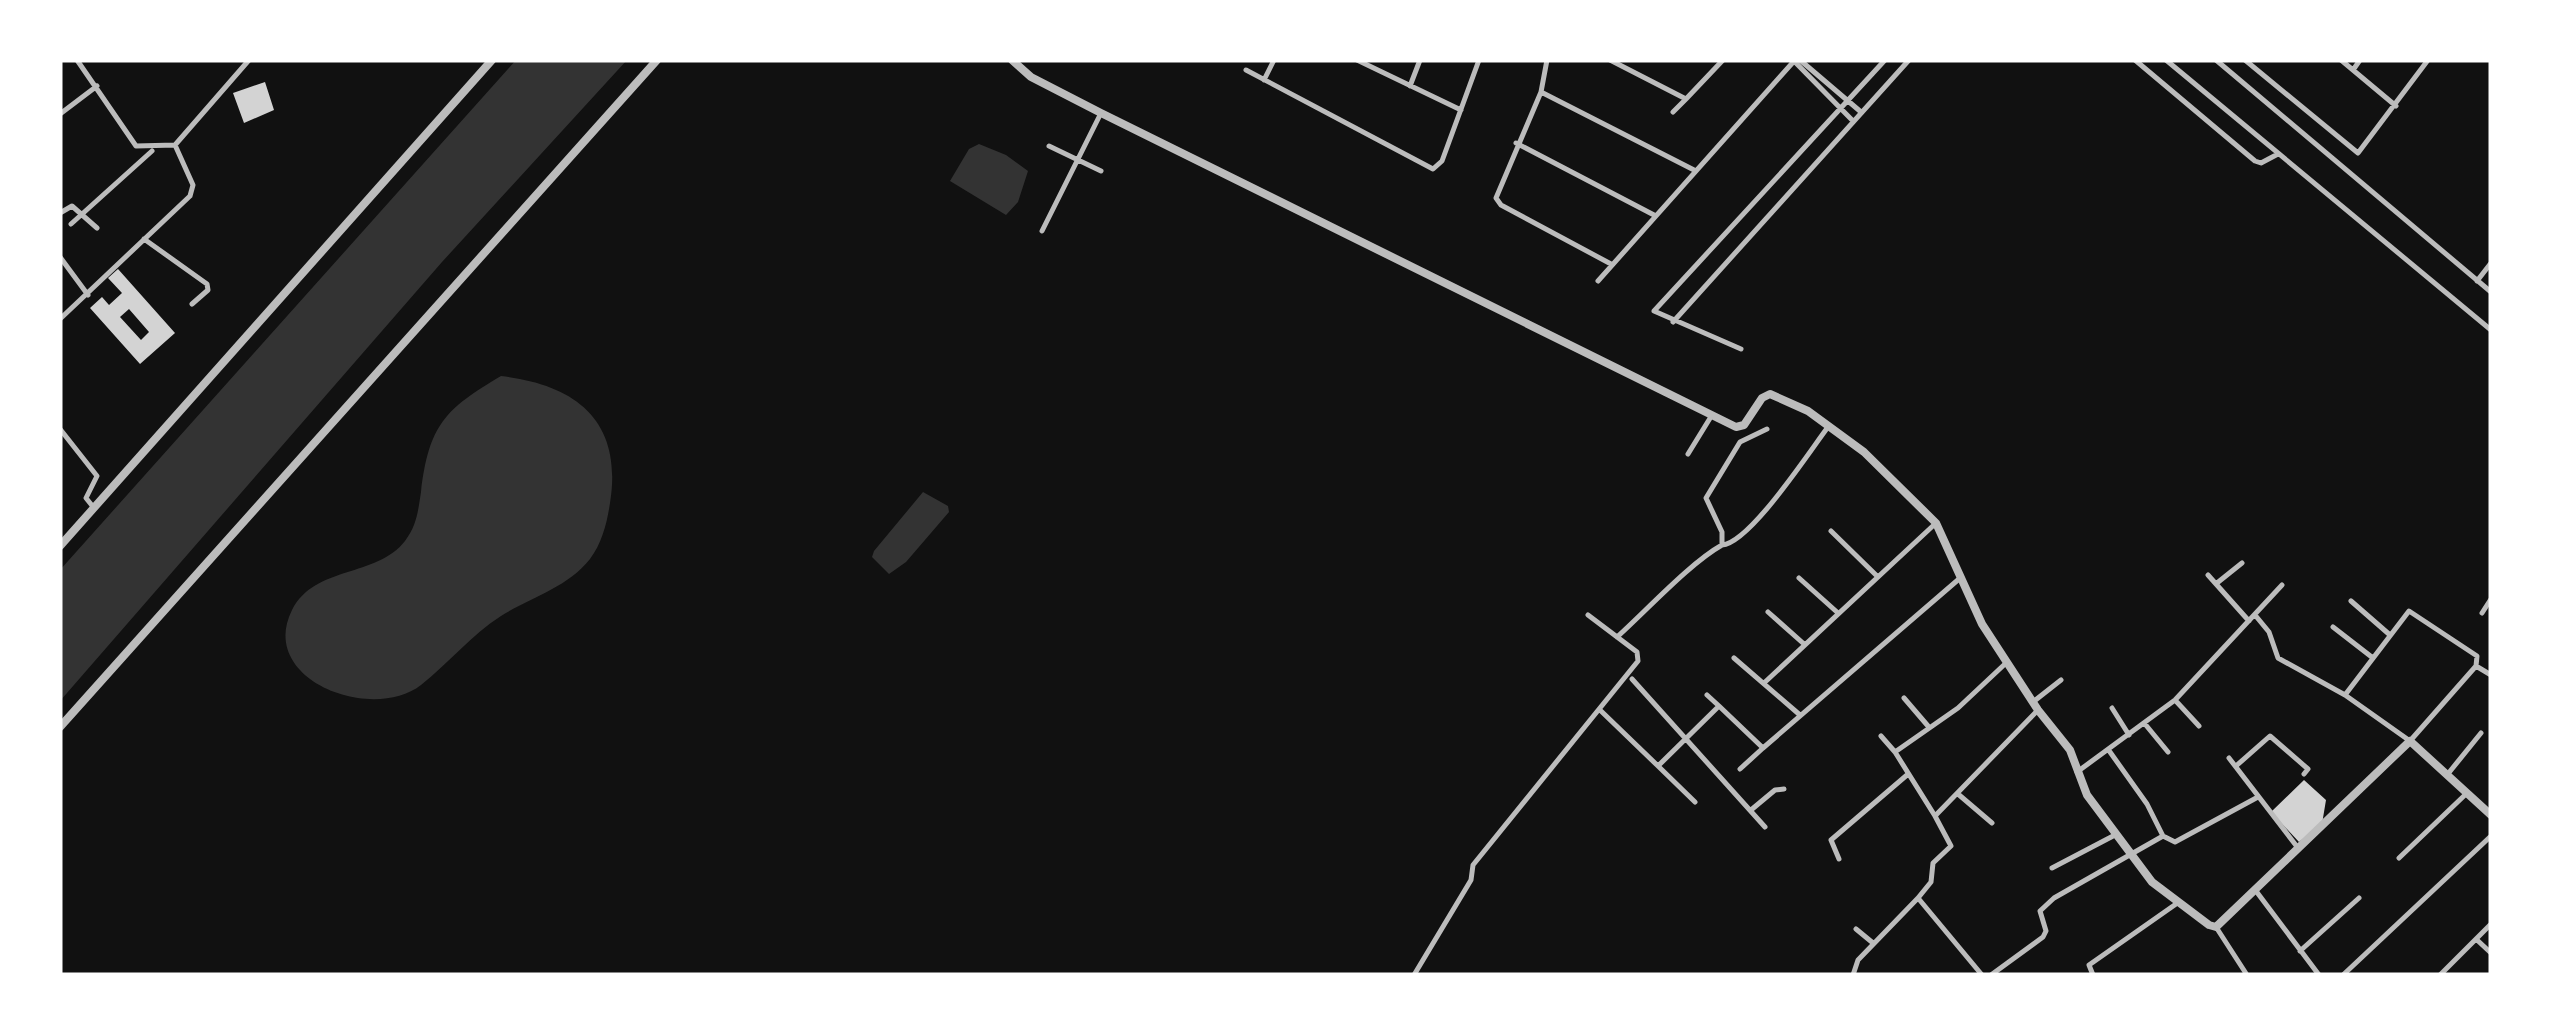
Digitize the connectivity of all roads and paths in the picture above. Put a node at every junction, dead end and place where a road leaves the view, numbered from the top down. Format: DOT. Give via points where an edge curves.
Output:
graph roads {
  1 [pos="77,60"];
  2 [pos="249,60"];
  3 [pos="492,60"];
  4 [pos="658,60"];
  5 [pos="1012,60"];
  6 [pos="1274,60"];
  7 [pos="1358,60"];
  8 [pos="1420,60"];
  9 [pos="1478,60"];
  10 [pos="1548,60"];
  11 [pos="1610,60"];
  12 [pos="1723,60"];
  13 [pos="1796,60"];
  14 [pos="1886,60"];
  15 [pos="1908,60"];
  16 [pos="2135,60"];
  17 [pos="2152,60"];
  18 [pos="2166,60"];
  19 [pos="2216,60"];
  20 [pos="2245,60"];
  21 [pos="2341,60"];
  22 [pos="2360,60"];
  23 [pos="2428,60"];
  24 [pos="2146,69"];
  25 [pos="1246,70"];
  26 [pos="2352,70"];
  27 [pos="1264,80"];
  28 [pos="1863,84"];
  29 [pos="98,86"];
  30 [pos="1410,86"];
  31 [pos="1541,92"];
  32 [pos="1876,96"];
  33 [pos="1850,99"];
  34 [pos="1686,100"];
  35 [pos="2396,106"];
  36 [pos="1840,109"];
  37 [pos="1460,110"];
  38 [pos="1673,112"];
  39 [pos="1861,112"];
  40 [pos="60,114"];
  41 [pos="1101,114"];
  42 [pos="1853,121"];
  43 [pos="1516,143"];
  44 [pos="174,145"];
  45 [pos="1049,146"];
  46 [pos="154,148"];
  47 [pos="2278,154"];
  48 [pos="1077,160"];
  49 [pos="1696,170"];
  50 [pos="1101,171"];
  51 [pos="60,213"];
  52 [pos="82,214"];
  53 [pos="1654,215"];
  54 [pos="71,224"];
  55 [pos="97,228"];
  56 [pos="1042,231"];
  57 [pos="144,239"];
  58 [pos="60,257"];
  59 [pos="1612,264"];
  60 [pos="2491,264"];
  61 [pos="1598,281"];
  62 [pos="2478,281"];
  63 [pos="2491,292"];
  64 [pos="88,295"];
  65 [pos="192,304"];
  66 [pos="60,319"];
  67 [pos="1673,322"];
  68 [pos="2491,330"];
  69 [pos="1741,349"];
  70 [pos="1712,414"];
  71 [pos="1830,425"];
  72 [pos="60,429"];
  73 [pos="1767,430"];
  74 [pos="1688,454"];
  75 [pos="94,508"];
  76 [pos="1936,523"];
  77 [pos="1831,531"];
  78 [pos="1722,545"];
  79 [pos="60,546"];
  80 [pos="2242,562"];
  81 [pos="2208,575"];
  82 [pos="1878,577"];
  83 [pos="1799,578"];
  84 [pos="1959,579"];
  85 [pos="2216,584"];
  86 [pos="2282,585"];
  87 [pos="2491,600"];
  88 [pos="2351,601"];
  89 [pos="1768,612"];
  90 [pos="2482,613"];
  91 [pos="1838,614"];
  92 [pos="1588,615"];
  93 [pos="2252,618"];
  94 [pos="2332,626"];
  95 [pos="2390,635"];
  96 [pos="1616,637"];
  97 [pos="1804,644"];
  98 [pos="1734,658"];
  99 [pos="2373,658"];
  100 [pos="2006,662"];
  101 [pos="2476,666"];
  102 [pos="2491,675"];
  103 [pos="1632,680"];
  104 [pos="2061,680"];
  105 [pos="1764,683"];
  106 [pos="2345,695"];
  107 [pos="1708,696"];
  108 [pos="1904,698"];
  109 [pos="2175,700"];
  110 [pos="1719,706"];
  111 [pos="2035,706"];
  112 [pos="2112,708"];
  113 [pos="1601,711"];
  114 [pos="1800,715"];
  115 [pos="2145,724"];
  116 [pos="60,726"];
  117 [pos="1928,726"];
  118 [pos="2199,726"];
  119 [pos="2481,733"];
  120 [pos="2130,735"];
  121 [pos="1881,736"];
  122 [pos="1686,740"];
  123 [pos="2410,742"];
  124 [pos="1763,748"];
  125 [pos="1895,752"];
  126 [pos="2110,752"];
  127 [pos="2168,752"];
  128 [pos="2228,758"];
  129 [pos="1658,766"];
  130 [pos="2236,766"];
  131 [pos="1740,769"];
  132 [pos="2077,772"];
  133 [pos="2304,774"];
  134 [pos="1907,775"];
  135 [pos="2447,775"];
  136 [pos="1784,789"];
  137 [pos="2467,793"];
  138 [pos="1958,794"];
  139 [pos="2258,797"];
  140 [pos="1695,802"];
  141 [pos="1750,810"];
  142 [pos="2491,815"];
  143 [pos="1936,816"];
  144 [pos="1992,823"];
  145 [pos="1765,827"];
  146 [pos="2114,835"];
  147 [pos="2163,836"];
  148 [pos="2491,836"];
  149 [pos="2300,850"];
  150 [pos="2129,854"];
  151 [pos="2399,858"];
  152 [pos="1839,860"];
  153 [pos="2052,868"];
  154 [pos="2256,891"];
  155 [pos="1918,898"];
  156 [pos="2359,898"];
  157 [pos="2176,904"];
  158 [pos="2491,924"];
  159 [pos="2216,927"];
  160 [pos="1856,929"];
  161 [pos="2476,939"];
  162 [pos="1872,943"];
  163 [pos="2300,950"];
  164 [pos="2491,953"];
  165 [pos="1980,974"];
  166 [pos="1414,975"];
  167 [pos="1853,975"];
  168 [pos="1991,975"];
  169 [pos="2092,975"];
  170 [pos="2246,975"];
  171 [pos="2318,975"];
  172 [pos="2343,975"];
  173 [pos="2440,975"];
  1 -- 29 [label="street"];
  2 -- 44 [label="street"];
  3 -- 75 [label="street"];
  4 -- 116 [label="street"];
  5 -- 41 [label="street"];
  6 -- 27 [label="street"];
  7 -- 30 [label="street"];
  8 -- 30 [label="street"];
  9 -- 37 [label="street"];
  10 -- 31 [label="street"];
  11 -- 34 [label="street"];
  12 -- 34 [label="street"];
  13 -- 33 [label="street"];
  13 -- 36 [label="street"];
  13 -- 49 [label="street"];
  14 -- 28 [label="street"];
  15 -- 32 [label="street"];
  16 -- 24 [label="street"];
  17 -- 24 [label="street"];
  18 -- 47 [label="street"];
  19 -- 62 [label="street"];
  20 -- 35 [label="street" via="2354,152 2362,152"];
  21 -- 26 [label="street"];
  22 -- 26 [label="street"];
  23 -- 35 [label="street"];
  24 -- 47 [label="street" via="2255,160"];
  25 -- 27 [label="street"];
  26 -- 35 [label="street"];
  27 -- 37 [label="street" via="1432,169 1442,161"];
  28 -- 32 [label="street"];
  28 -- 33 [label="street"];
  29 -- 40 [label="street"];
  29 -- 46 [label="street" via="134,144"];
  30 -- 37 [label="street"];
  31 -- 43 [label="street"];
  31 -- 49 [label="street"];
  32 -- 39 [label="street"];
  33 -- 36 [label="street"];
  33 -- 39 [label="street"];
  34 -- 38 [label="street"];
  36 -- 42 [label="street"];
  36 -- 67 [label="street" via="1654,311"];
  39 -- 42 [label="street"];
  41 -- 48 [label="street"];
  41 -- 70 [label="street"];
  42 -- 67 [label="street"];
  43 -- 53 [label="street"];
  43 -- 59 [label="street" via="1498,201"];
  44 -- 46 [label="street"];
  44 -- 57 [label="street" via="192,192"];
  45 -- 48 [label="street"];
  46 -- 52 [label="street"];
  47 -- 68 [label="street"];
  48 -- 50 [label="street"];
  48 -- 56 [label="street"];
  49 -- 53 [label="street"];
  51 -- 52 [label="street" via="68,205"];
  52 -- 54 [label="street"];
  52 -- 55 [label="street"];
  53 -- 59 [label="street"];
  57 -- 64 [label="street"];
  57 -- 65 [label="street" via="207,284"];
  58 -- 64 [label="street"];
  59 -- 61 [label="street"];
  60 -- 62 [label="street"];
  62 -- 63 [label="street"];
  64 -- 66 [label="street"];
  67 -- 69 [label="street"];
  70 -- 71 [label="street" via="1739,428 1762,398 1775,394"];
  70 -- 74 [label="street"];
  71 -- 76 [label="street"];
  71 -- 78 [label="street" via="1752,525"];
  72 -- 75 [label="street" via="96,476 86,498"];
  73 -- 78 [label="street" via="1740,442 1706,500"];
  75 -- 79 [label="street"];
  76 -- 82 [label="street"];
  76 -- 84 [label="street"];
  77 -- 82 [label="street"];
  78 -- 96 [label="street" via="1706,551"];
  80 -- 85 [label="street"];
  81 -- 85 [label="street"];
  82 -- 91 [label="street"];
  83 -- 91 [label="street"];
  84 -- 100 [label="street"];
  84 -- 114 [label="street"];
  85 -- 93 [label="street"];
  86 -- 93 [label="street"];
  87 -- 90 [label="street"];
  88 -- 95 [label="street"];
  89 -- 97 [label="street"];
  91 -- 97 [label="street"];
  92 -- 96 [label="street"];
  93 -- 106 [label="street" via="2269,632 2278,658"];
  93 -- 109 [label="street"];
  94 -- 99 [label="street"];
  95 -- 99 [label="street"];
  95 -- 101 [label="street" via="2413,612 2479,658"];
  96 -- 166 [label="street" via="1638,654 1638,662 1474,865 1472,880"];
  97 -- 105 [label="street"];
  98 -- 105 [label="street"];
  99 -- 106 [label="street"];
  100 -- 111 [label="street"];
  100 -- 117 [label="street" via="1958,708"];
  101 -- 102 [label="street"];
  101 -- 123 [label="street"];
  103 -- 122 [label="street"];
  104 -- 111 [label="street"];
  105 -- 114 [label="street"];
  106 -- 123 [label="street"];
  107 -- 110 [label="street"];
  108 -- 117 [label="street"];
  109 -- 115 [label="street"];
  109 -- 118 [label="street"];
  110 -- 122 [label="street"];
  110 -- 124 [label="street"];
  111 -- 132 [label="street" via="2070,750"];
  111 -- 138 [label="street"];
  112 -- 120 [label="street"];
  113 -- 129 [label="street"];
  114 -- 124 [label="street"];
  115 -- 120 [label="street"];
  115 -- 127 [label="street"];
  117 -- 125 [label="street"];
  119 -- 135 [label="street"];
  120 -- 126 [label="street"];
  121 -- 125 [label="street"];
  122 -- 129 [label="street"];
  122 -- 141 [label="street"];
  123 -- 135 [label="street"];
  123 -- 149 [label="street"];
  124 -- 131 [label="street"];
  125 -- 134 [label="street"];
  126 -- 132 [label="street"];
  126 -- 147 [label="street"];
  128 -- 130 [label="street"];
  129 -- 140 [label="street"];
  130 -- 133 [label="street" via="2270,736 2308,769"];
  130 -- 139 [label="street"];
  132 -- 146 [label="street"];
  134 -- 143 [label="street"];
  134 -- 152 [label="street" via="1831,840"];
  135 -- 137 [label="street"];
  136 -- 141 [label="street"];
  137 -- 142 [label="street"];
  137 -- 151 [label="street"];
  138 -- 143 [label="street"];
  138 -- 144 [label="street"];
  139 -- 147 [label="street" via="2175,842"];
  139 -- 149 [label="street"];
  141 -- 145 [label="street"];
  143 -- 155 [label="street" via="1952,842 1932,865 1931,882"];
  146 -- 150 [label="street"];
  146 -- 153 [label="street"];
  147 -- 150 [label="street"];
  148 -- 172 [label="street"];
  149 -- 154 [label="street"];
  150 -- 157 [label="street"];
  150 -- 168 [label="street" via="2054,898 2040,911 2042,937"];
  154 -- 159 [label="street"];
  154 -- 163 [label="street"];
  155 -- 162 [label="street"];
  155 -- 165 [label="street"];
  156 -- 163 [label="street"];
  157 -- 159 [label="street"];
  157 -- 169 [label="street" via="2089,965"];
  158 -- 161 [label="street"];
  159 -- 170 [label="street"];
  160 -- 162 [label="street"];
  161 -- 164 [label="street"];
  161 -- 173 [label="street"];
  162 -- 167 [label="street"];
  163 -- 171 [label="street"];
}
